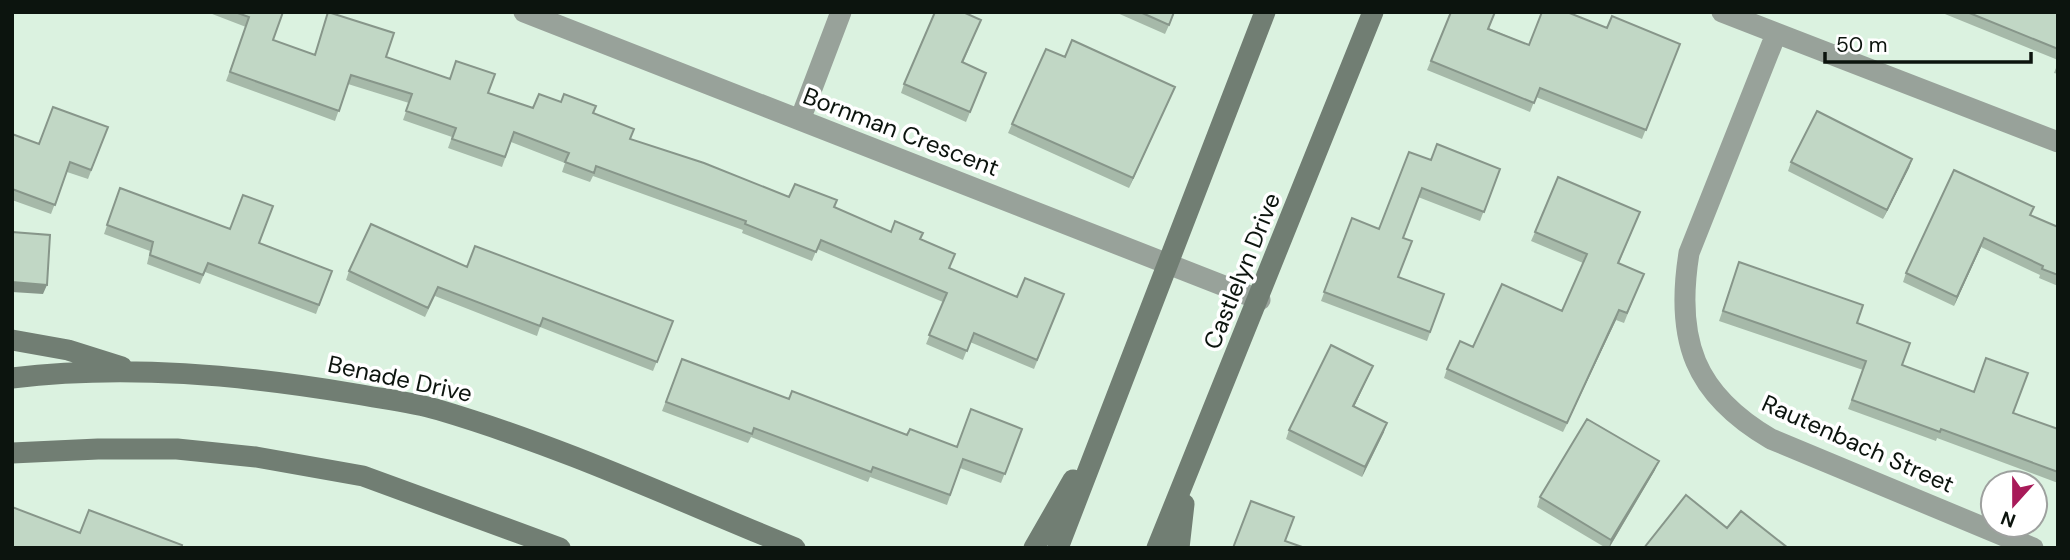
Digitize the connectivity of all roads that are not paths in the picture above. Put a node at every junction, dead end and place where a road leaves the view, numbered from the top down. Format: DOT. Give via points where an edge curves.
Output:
graph roads {
  1 [pos="524,12"];
  2 [pos="841,12"];
  3 [pos="1265,12"];
  4 [pos="1373,12"];
  5 [pos="1723,12"];
  6 [pos="1776,34"];
  7 [pos="800,120"];
  8 [pos="2058,142"];
  9 [pos="1167,263"];
  10 [pos="1260,300"];
  11 [pos="12,340"];
  12 [pos="142,373"];
  13 [pos="12,378"];
  14 [pos="1104,428"];
  15 [pos="12,453"];
  16 [pos="1186,481"];
  17 [pos="560,548"];
  18 [pos="795,548"];
  19 [pos="1034,548"];
  20 [pos="1059,548"];
  21 [pos="1157,548"];
  22 [pos="1179,548"];
  23 [pos="2033,548"];
  1 -- 7 [label="street, Bornman Crescent"];
  2 -- 7 [label="street"];
  3 -- 9 [label="street"];
  4 -- 10 [label="street, Castlelyn Drive"];
  5 -- 6 [label="street"];
  6 -- 8 [label="street"];
  6 -- 23 [label="street, Rautenbach Street" via="1689,253 1685,315 1692,353 1711,392 1743,423 1771,439"];
  7 -- 9 [label="street, Bornman Crescent"];
  9 -- 10 [label="street, Bornman Crescent"];
  9 -- 14 [label="street"];
  10 -- 16 [label="street, Castlelyn Drive"];
  11 -- 12 [label="street" via="68,350"];
  12 -- 13 [label="street, Benade Drive"];
  12 -- 18 [label="street, Benade Drive" via="293,383 436,409 545,444"];
  14 -- 19 [label="street"];
  14 -- 20 [label="street"];
  15 -- 17 [label="street" via="177,449 256,457 363,476"];
  16 -- 21 [label="street, Castlelyn Drive"];
  16 -- 22 [label="street"];
}
